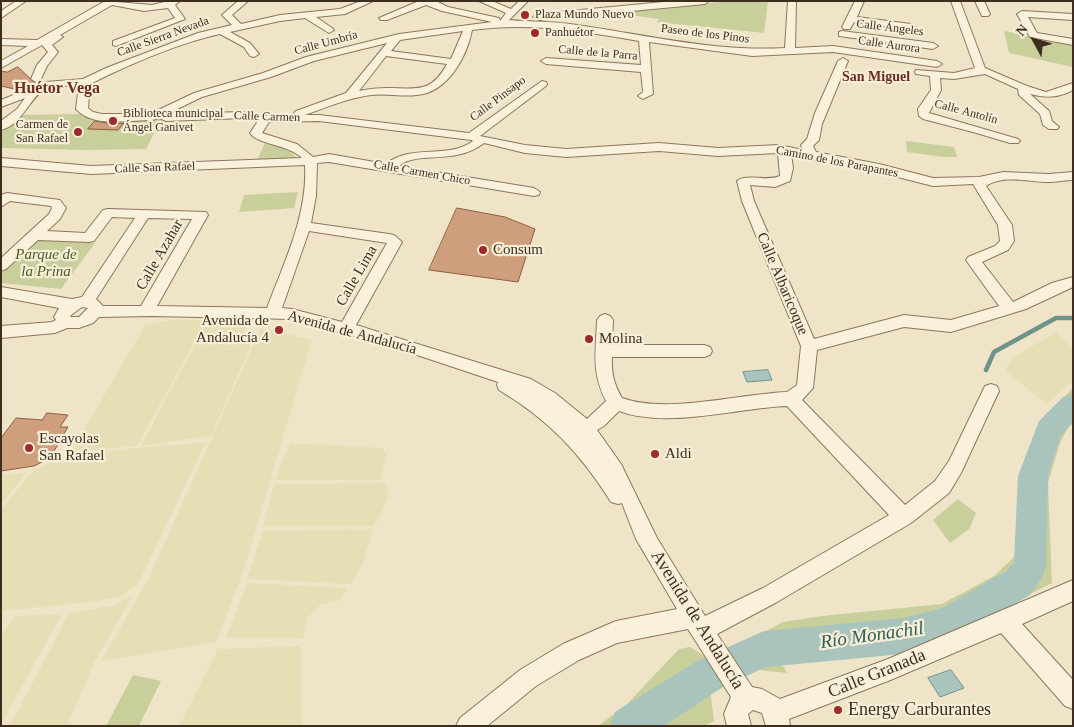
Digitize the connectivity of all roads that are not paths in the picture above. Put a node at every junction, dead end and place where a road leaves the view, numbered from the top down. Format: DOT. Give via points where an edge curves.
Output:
graph roads {
  1 [pos="22,1"];
  2 [pos="244,1"];
  3 [pos="369,1"];
  4 [pos="483,1"];
  5 [pos="524,1"];
  6 [pos="705,1"];
  7 [pos="792,1"];
  8 [pos="860,1"];
  9 [pos="955,1"];
  10 [pos="979,1"];
  11 [pos="111,2"];
  12 [pos="173,3"];
  13 [pos="669,3"];
  14 [pos="623,5"];
  15 [pos="1039,10"];
  16 [pos="1073,12"];
  17 [pos="985,14"];
  18 [pos="1,15"];
  19 [pos="308,16"];
  20 [pos="1073,17"];
  21 [pos="384,18"];
  22 [pos="514,19"];
  23 [pos="238,26"];
  24 [pos="912,27"];
  25 [pos="467,29"];
  26 [pos="220,30"];
  27 [pos="329,30"];
  28 [pos="60,33"];
  29 [pos="842,37"];
  30 [pos="396,38"];
  31 [pos="644,39"];
  32 [pos="1,42"];
  33 [pos="1073,42"];
  34 [pos="39,43"];
  35 [pos="116,43"];
  36 [pos="897,46"];
  37 [pos="790,51"];
  38 [pos="384,52"];
  39 [pos="254,54"];
  40 [pos="935,55"];
  41 [pos="546,61"];
  42 [pos="843,61"];
  43 [pos="453,62"];
  44 [pos="1,65"];
  45 [pos="647,69"];
  46 [pos="981,70"];
  47 [pos="85,82"];
  48 [pos="38,84"];
  49 [pos="542,84"];
  50 [pos="1073,86"];
  51 [pos="1023,88"];
  52 [pos="350,95"];
  53 [pos="25,96"];
  54 [pos="642,96"];
  55 [pos="1,104"];
  56 [pos="821,110"];
  57 [pos="160,114"];
  58 [pos="286,118"];
  59 [pos="265,119"];
  60 [pos="1,127"];
  61 [pos="1053,127"];
  62 [pos="476,138"];
  63 [pos="1014,141"];
  64 [pos="784,150"];
  65 [pos="811,154"];
  66 [pos="1,162"];
  67 [pos="310,167"];
  68 [pos="390,167"];
  69 [pos="1073,176"];
  70 [pos="985,183"];
  71 [pos="534,192"];
  72 [pos="1,203"];
  73 [pos="144,214"];
  74 [pos="305,226"];
  75 [pos="35,234"];
  76 [pos="1,266"];
  77 [pos="1073,282"];
  78 [pos="1,292"];
  79 [pos="84,306"];
  80 [pos="1009,308"];
  81 [pos="146,311"];
  82 [pos="273,313"];
  83 [pos="606,320"];
  84 [pos="64,322"];
  85 [pos="346,328"];
  86 [pos="1,332"];
  87 [pos="808,346"];
  88 [pos="704,350"];
  89 [pos="604,351"];
  90 [pos="486,373"];
  91 [pos="991,390"];
  92 [pos="791,399"];
  93 [pos="535,402"];
  94 [pos="616,403"];
  95 [pos="559,405"];
  96 [pos="602,415"];
  97 [pos="585,428"];
  98 [pos="600,456"];
  99 [pos="904,517"];
  100 [pos="1073,590"];
  101 [pos="1005,621"];
  102 [pos="702,630"];
  103 [pos="746,698"];
  104 [pos="1073,698"];
  105 [pos="777,719"];
  106 [pos="468,726"];
  107 [pos="739,726"];
  1 -- 18 [label="street"];
  2 -- 23 [label="street" via="228,15"];
  3 -- 19 [label="street, Calle Sierra Nevada" via="342,12"];
  4 -- 22 [label="street"];
  5 -- 22 [label="street"];
  6 -- 13 [label="street"];
  7 -- 37 [label="street"];
  8 -- 29 [label="street"];
  9 -- 46 [label="street"];
  10 -- 17 [label="street"];
  11 -- 12 [label="street" via="155,9"];
  11 -- 28 [label="street"];
  12 -- 35 [label="street" via="180,19"];
  13 -- 14 [label="street"];
  14 -- 22 [label="street"];
  15 -- 16 [label="street"];
  19 -- 23 [label="street, Calle Sierra Nevada"];
  19 -- 27 [label="street"];
  20 -- 33 [label="street" via="1022,14 1033,35"];
  21 -- 22 [label="street" via="425,2 444,9"];
  22 -- 25 [label="street, Calle Umbría"];
  22 -- 31 [label="street, Paseo de los Pinos"];
  23 -- 26 [label="street, Calle Sierra Nevada"];
  24 -- 36 [label="street"];
  25 -- 30 [label="street, Calle Umbría"];
  25 -- 43 [label="street"];
  26 -- 39 [label="street" via="247,45"];
  26 -- 47 [label="street, Calle Sierra Nevada" via="112,62"];
  28 -- 34 [label="street"];
  28 -- 48 [label="street" via="46,44 53,52 42,66"];
  29 -- 36 [label="street, Calle Aurora"];
  29 -- 36 [label="street, Calle Ángeles"];
  29 -- 36 [label="street"];
  29 -- 37 [label="street, Paseo de los Pinos"];
  29 -- 42 [label="street"];
  30 -- 38 [label="street"];
  30 -- 57 [label="street, Calle Umbría" via="310,60 198,95"];
  31 -- 37 [label="street, Paseo de los Pinos" via="752,53"];
  31 -- 45 [label="street"];
  32 -- 34 [label="street"];
  34 -- 44 [label="street"];
  36 -- 40 [label="street"];
  36 -- 40 [label="street"];
  36 -- 40 [label="street"];
  36 -- 42 [label="street"];
  38 -- 43 [label="street"];
  38 -- 52 [label="street"];
  40 -- 46 [label="street" via="954,76"];
  40 -- 63 [label="street, Calle Antolín" via="936,90 923,114"];
  41 -- 45 [label="street, Calle de la Parra"];
  42 -- 56 [label="street"];
  43 -- 52 [label="street" via="437,85 425,91"];
  45 -- 54 [label="street" via="648,94"];
  46 -- 51 [label="street" via="994,72"];
  47 -- 48 [label="street"];
  47 -- 57 [label="street, Calle Carmen" via="82,109 90,115 152,117"];
  48 -- 53 [label="street"];
  49 -- 62 [label="street, Calle Pinsapo"];
  50 -- 51 [label="street" via="1046,94"];
  51 -- 61 [label="street" via="1023,93 1045,113 1047,123"];
  52 -- 58 [label="street"];
  53 -- 55 [label="street"];
  53 -- 60 [label="street" via="21,111"];
  56 -- 65 [label="street" via="813,140 808,146"];
  57 -- 59 [label="street, Calle Carmen" via="166,118 244,115"];
  58 -- 59 [label="street, Calle Carmen"];
  58 -- 62 [label="street, Calle Carmen" via="319,118"];
  59 -- 67 [label="street" via="256,132 258,136 301,151"];
  62 -- 64 [label="street, Camino de los Parapantes" via="525,149 566,153 659,147 718,152"];
  62 -- 68 [label="street, Calle Pinsapo" via="475,146 444,156 404,156"];
  64 -- 65 [label="street, Camino de los Parapantes"];
  64 -- 87 [label="street, Calle Albaricoque" via="786,178 775,182 743,181 748,201"];
  65 -- 70 [label="street, Camino de los Parapantes" via="933,182"];
  66 -- 67 [label="street, Calle San Rafael" via="91,170"];
  67 -- 68 [label="street, Calle Carmen Chico" via="328,158"];
  67 -- 74 [label="street"];
  68 -- 71 [label="street, Calle Carmen Chico"];
  69 -- 70 [label="street, Camino de los Parapantes" via="1003,176"];
  70 -- 80 [label="street" via="1001,217 1008,242 973,260"];
  72 -- 75 [label="street" via="7,197 55,203 59,208 55,216"];
  73 -- 75 [label="street" via="108,214 89,238"];
  73 -- 79 [label="street"];
  73 -- 81 [label="street, Calle Azahar" via="201,216"];
  74 -- 82 [label="street"];
  74 -- 85 [label="street, Calle Lima" via="389,238 395,242"];
  75 -- 76 [label="street"];
  77 -- 80 [label="street"];
  78 -- 79 [label="street, Avenida de Andalucía"];
  79 -- 81 [label="street, Avenida de Andalucía"];
  79 -- 84 [label="street" via="65,311"];
  79 -- 84 [label="street" via="84,321"];
  80 -- 87 [label="street" via="951,326 904,321"];
  81 -- 82 [label="street, Avenida de Andalucía"];
  82 -- 85 [label="street, Avenida de Andalucía" via="292,314"];
  83 -- 89 [label="street"];
  84 -- 86 [label="street" via="55,327"];
  85 -- 90 [label="street, Avenida de Andalucía"];
  87 -- 92 [label="street, Calle Albaricoque" via="805,388"];
  88 -- 89 [label="street"];
  89 -- 94 [label="street" via="606,386"];
  90 -- 93 [label="street, Avenida de Andalucía"];
  90 -- 95 [label="street, Avenida de Andalucía" via="525,384"];
  91 -- 99 [label="street" via="955,467 942,487"];
  92 -- 94 [label="street" via="669,412 632,409"];
  92 -- 99 [label="street"];
  93 -- 97 [label="street, Avenida de Andalucía" via="554,408 572,424"];
  93 -- 98 [label="street, Avenida de Andalucía"];
  94 -- 96 [label="street"];
  95 -- 96 [label="street, Avenida de Andalucía" via="575,412"];
  95 -- 97 [label="street, Avenida de Andalucía"];
  96 -- 97 [label="street" via="592,427"];
  96 -- 98 [label="street, Avenida de Andalucía"];
  97 -- 98 [label="street, Avenida de Andalucía" via="585,438"];
  98 -- 102 [label="street, Avenida de Andalucía"];
  99 -- 102 [label="street" via="770,595"];
  100 -- 101 [label="street, Calle Granada"];
  101 -- 104 [label="street"];
  101 -- 105 [label="street, Calle Granada" via="823,696"];
  102 -- 103 [label="street, Avenida de Andalucía"];
  102 -- 106 [label="street" via="616,632 571,652 528,678"];
  103 -- 105 [label="street" via="762,699"];
  103 -- 107 [label="street" via="736,712"];
}
